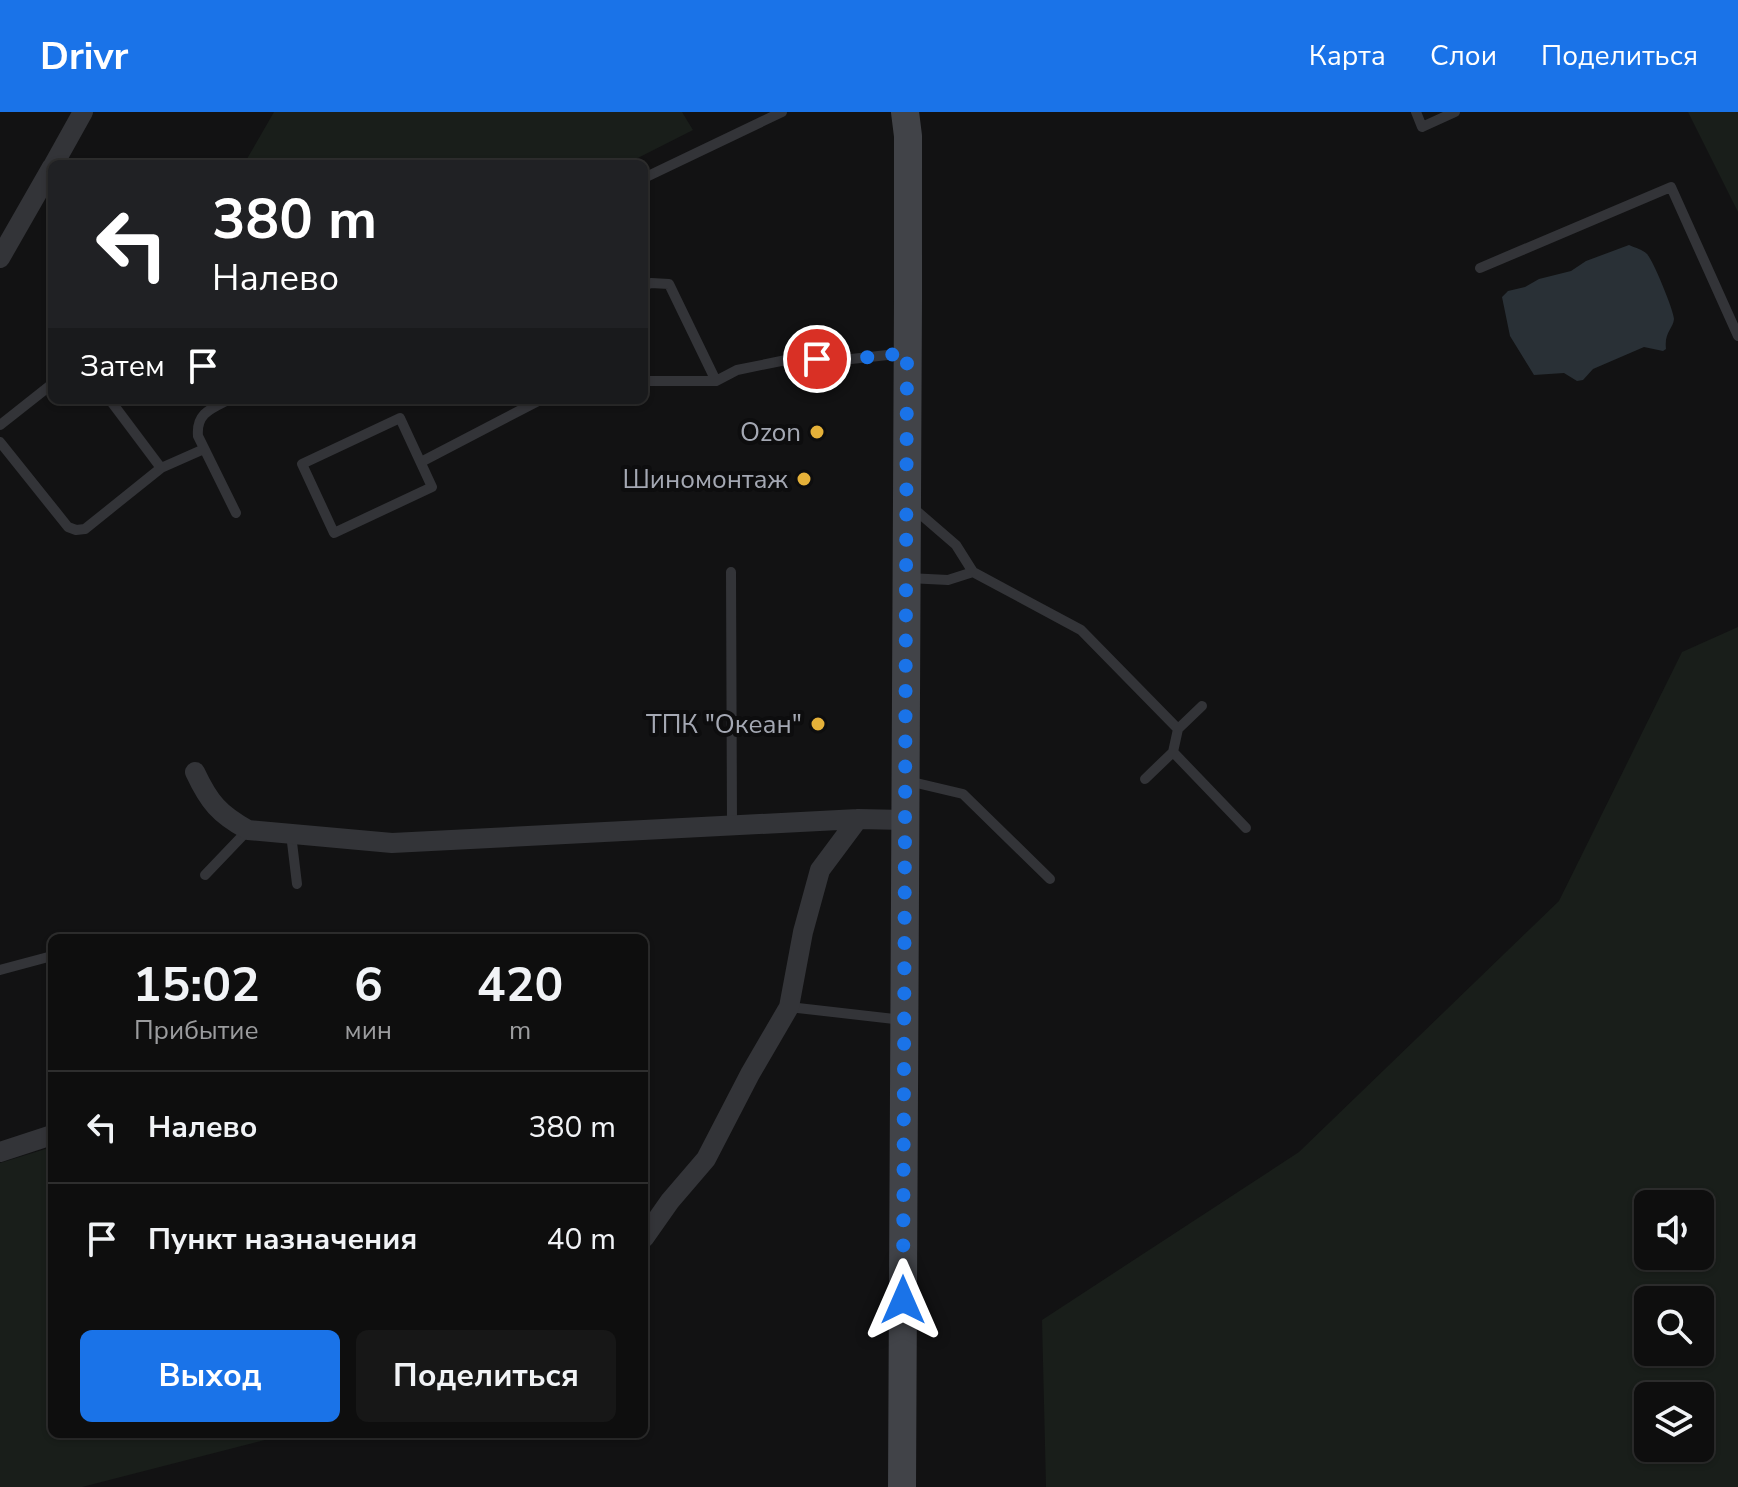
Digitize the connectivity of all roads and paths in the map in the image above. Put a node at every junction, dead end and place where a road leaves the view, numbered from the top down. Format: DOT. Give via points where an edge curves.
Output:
graph roads {
  1 [pos="83,112"];
  2 [pos="782,112"];
  3 [pos="905,112"];
  4 [pos="1416,112"];
  5 [pos="1455,112"];
  6 [pos="56,160"];
  7 [pos="48,174"];
  8 [pos="648,176"];
  9 [pos="0,258"];
  10 [pos="1480,268"];
  11 [pos="648,284"];
  12 [pos="1738,336"];
  13 [pos="907,353"];
  14 [pos="648,381"];
  15 [pos="716,381"];
  16 [pos="48,387"];
  17 [pos="113,404"];
  18 [pos="222,404"];
  19 [pos="532,404"];
  20 [pos="0,425"];
  21 [pos="0,442"];
  22 [pos="204,449"];
  23 [pos="421,462"];
  24 [pos="161,468"];
  25 [pos="907,504"];
  26 [pos="236,513"];
  27 [pos="731,572"];
  28 [pos="973,572"];
  29 [pos="906,578"];
  30 [pos="1202,706"];
  31 [pos="1178,729"];
  32 [pos="1173,752"];
  33 [pos="195,772"];
  34 [pos="1145,779"];
  35 [pos="906,781"];
  36 [pos="858,819"];
  37 [pos="905,820"];
  38 [pos="732,825"];
  39 [pos="1246,828"];
  40 [pos="248,830"];
  41 [pos="291,834"];
  42 [pos="205,875"];
  43 [pos="1050,879"];
  44 [pos="297,884"];
  45 [pos="48,957"];
  46 [pos="0,970"];
  47 [pos="789,1007"];
  48 [pos="904,1020"];
  49 [pos="48,1136"];
  50 [pos="0,1152"];
  51 [pos="648,1232"];
  52 [pos="902,1487"];
  1 -- 6 [label="street"];
  2 -- 8 [label="lane"];
  3 -- 13 [label="street"];
  4 -- 5 [label="lane" via="1422,127"];
  7 -- 9 [label="street"];
  10 -- 12 [label="lane" via="1671,187"];
  11 -- 15 [label="lane" via="669,284"];
  13 -- 15 [label="lane" via="791,359 737,370"];
  13 -- 25 [label="street"];
  14 -- 15 [label="lane"];
  16 -- 20 [label="lane"];
  17 -- 24 [label="lane"];
  18 -- 22 [label="lane" via="201,417 198,436"];
  19 -- 23 [label="lane"];
  21 -- 24 [label="lane" via="68,527 76,530 90,525"];
  22 -- 24 [label="lane"];
  22 -- 26 [label="lane"];
  23 -- 23 [label="lane" via="400,418 302,464 334,533 432,487"];
  25 -- 28 [label="lane" via="956,545"];
  25 -- 29 [label="street"];
  27 -- 38 [label="lane"];
  28 -- 29 [label="lane" via="948,580"];
  28 -- 31 [label="lane" via="1081,630"];
  29 -- 35 [label="street"];
  30 -- 31 [label="lane"];
  31 -- 32 [label="lane"];
  32 -- 34 [label="lane"];
  32 -- 39 [label="lane"];
  33 -- 40 [label="street" via="209,801"];
  35 -- 37 [label="street"];
  35 -- 43 [label="lane" via="963,794"];
  36 -- 37 [label="street"];
  36 -- 38 [label="street"];
  36 -- 47 [label="street" via="820,870"];
  37 -- 48 [label="street"];
  38 -- 41 [label="street" via="392,843"];
  40 -- 41 [label="street"];
  40 -- 42 [label="lane"];
  41 -- 44 [label="lane"];
  45 -- 46 [label="lane"];
  47 -- 48 [label="lane"];
  47 -- 51 [label="street" via="706,1159"];
  48 -- 52 [label="street"];
  49 -- 50 [label="street"];
}
